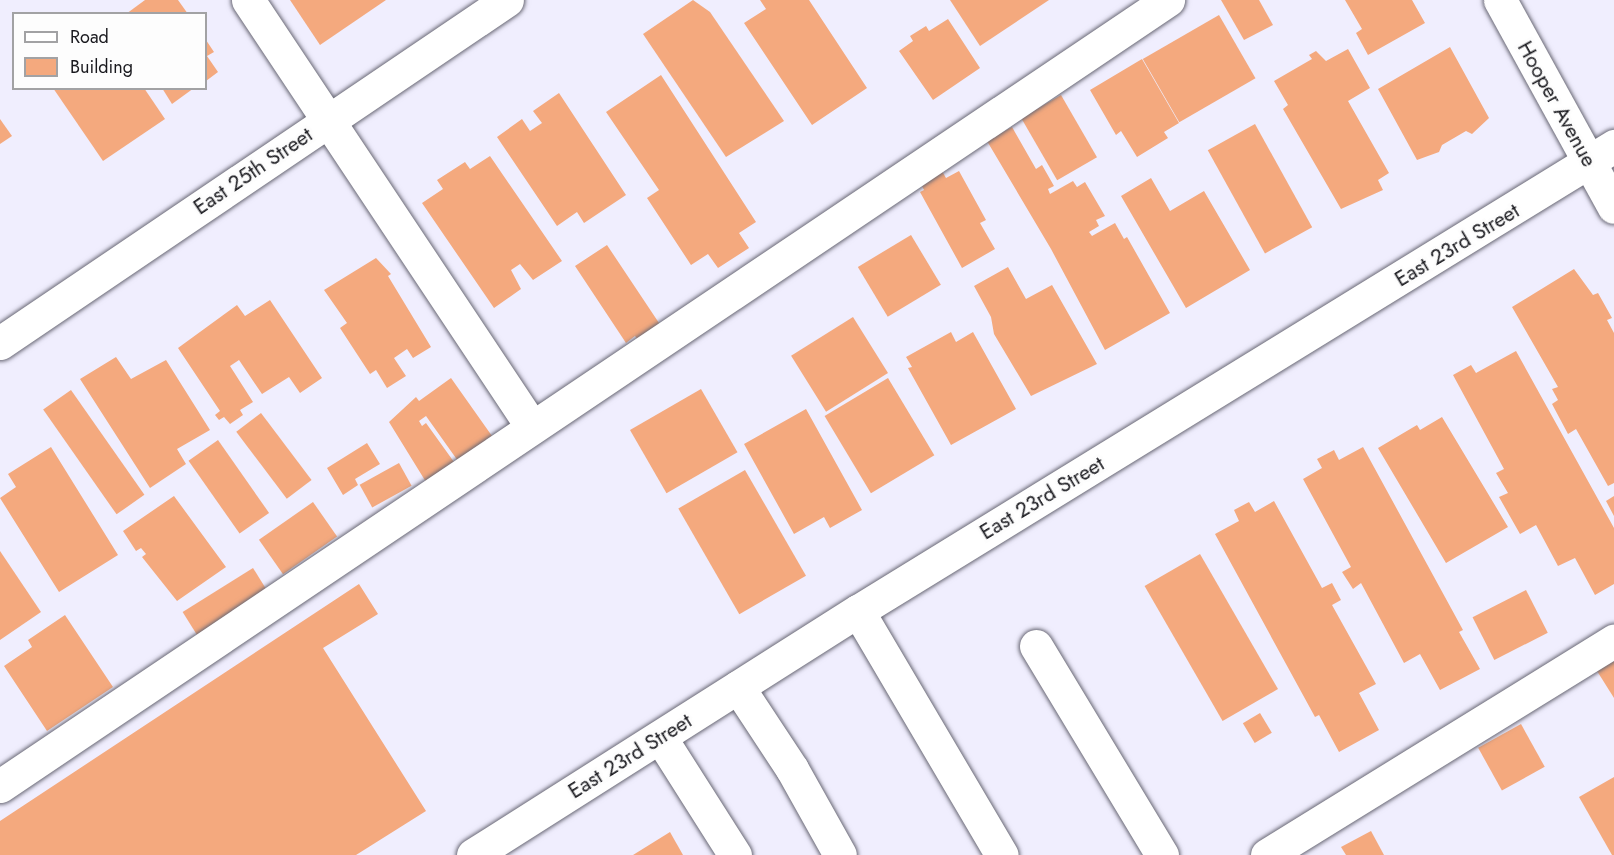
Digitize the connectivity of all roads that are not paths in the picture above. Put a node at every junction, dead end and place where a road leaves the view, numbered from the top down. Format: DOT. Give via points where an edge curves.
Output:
graph roads {
  1 [pos="248,0"];
  2 [pos="507,0"];
  3 [pos="1168,0"];
  4 [pos="1500,0"];
  5 [pos="328,120"];
  6 [pos="1602,155"];
  7 [pos="1614,207"];
  8 [pos="0,343"];
  9 [pos="532,427"];
  10 [pos="858,611"];
  11 [pos="1614,641"];
  12 [pos="1036,646"];
  13 [pos="738,687"];
  14 [pos="660,737"];
  15 [pos="0,786"];
  16 [pos="473,855"];
  17 [pos="735,855"];
  18 [pos="840,855"];
  19 [pos="1002,855"];
  20 [pos="1162,855"];
  21 [pos="1267,855"];
  1 -- 5 [label="street"];
  2 -- 5 [label="street, East 25th Street"];
  3 -- 9 [label="street"];
  4 -- 6 [label="street, Hooper Avenue"];
  5 -- 8 [label="street, East 25th Street"];
  5 -- 9 [label="street"];
  6 -- 7 [label="street, Hooper Avenue"];
  6 -- 10 [label="street, East 23rd Street"];
  9 -- 15 [label="street"];
  10 -- 13 [label="street, East 23rd Street"];
  10 -- 19 [label="street"];
  11 -- 21 [label="street"];
  12 -- 20 [label="street"];
  13 -- 14 [label="street, East 23rd Street"];
  13 -- 18 [label="street" via="792,769"];
  14 -- 16 [label="street, East 23rd Street"];
  14 -- 17 [label="street"];
}
